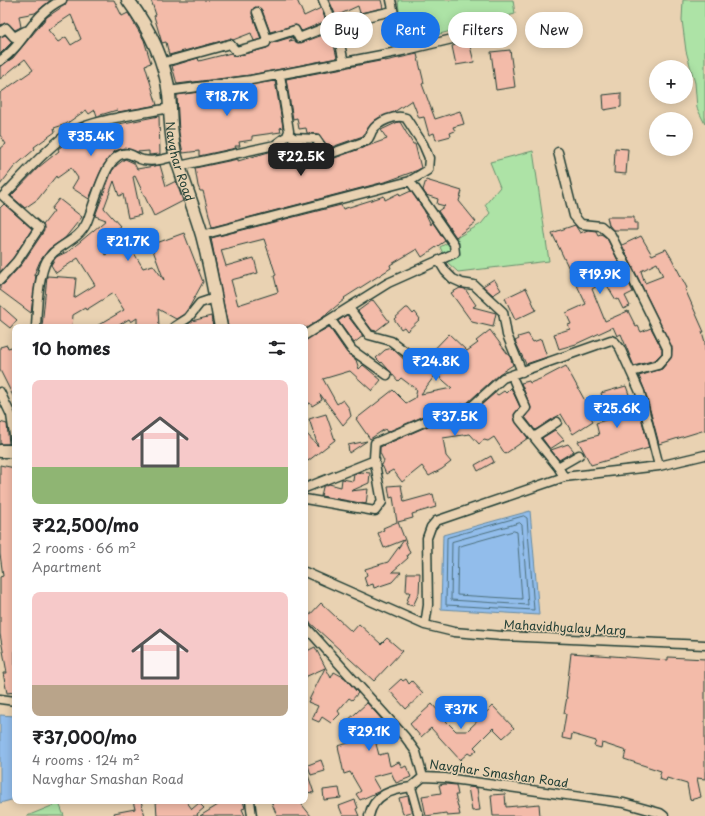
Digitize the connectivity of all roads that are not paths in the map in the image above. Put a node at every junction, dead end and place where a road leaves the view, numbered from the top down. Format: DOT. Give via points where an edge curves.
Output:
graph roads {
  1 [pos="62,0"];
  2 [pos="128,0"];
  3 [pos="323,0"];
  4 [pos="391,0"];
  5 [pos="393,11"];
  6 [pos="257,12"];
  7 [pos="328,12"];
  8 [pos="373,15"];
  9 [pos="320,30"];
  10 [pos="26,31"];
  11 [pos="0,32"];
  12 [pos="267,39"];
  13 [pos="448,40"];
  14 [pos="340,48"];
  15 [pos="402,51"];
  16 [pos="0,61"];
  17 [pos="161,62"];
  18 [pos="344,63"];
  19 [pos="280,75"];
  20 [pos="168,91"];
  21 [pos="170,108"];
  22 [pos="288,134"];
  23 [pos="558,152"];
  24 [pos="178,161"];
  25 [pos="410,181"];
  26 [pos="202,235"];
  27 [pos="439,261"];
  28 [pos="0,280"];
  29 [pos="215,298"];
  30 [pos="349,308"];
  31 [pos="331,320"];
  32 [pos="36,324"];
  33 [pos="179,324"];
  34 [pos="220,324"];
  35 [pos="308,333"];
  36 [pos="416,360"];
  37 [pos="522,372"];
  38 [pos="632,372"];
  39 [pos="387,375"];
  40 [pos="514,382"];
  41 [pos="0,392"];
  42 [pos="12,422"];
  43 [pos="557,422"];
  44 [pos="534,437"];
  45 [pos="0,451"];
  46 [pos="12,451"];
  47 [pos="578,455"];
  48 [pos="705,455"];
  49 [pos="375,460"];
  50 [pos="659,466"];
  51 [pos="558,467"];
  52 [pos="564,477"];
  53 [pos="308,487"];
  54 [pos="308,500"];
  55 [pos="308,573"];
  56 [pos="425,625"];
  57 [pos="308,629"];
  58 [pos="705,645"];
  59 [pos="0,699"];
  60 [pos="12,701"];
  61 [pos="423,777"];
  62 [pos="411,787"];
  63 [pos="250,804"];
  64 [pos="252,816"];
  65 [pos="369,816"];
  66 [pos="419,816"];
  67 [pos="664,816"];
  1 -- 10 [label="street" via="53,4"];
  2 -- 17 [label="main road, Navghar Road" via="143,20"];
  3 -- 7 [label="street"];
  4 -- 5 [label="street"];
  5 -- 8 [label="street"];
  5 -- 15 [label="street"];
  6 -- 12 [label="street"];
  9 -- 12 [label="street" via="299,38 295,30"];
  10 -- 11 [label="street" via="14,37 6,28"];
  10 -- 16 [label="street" via="15,48"];
  12 -- 17 [label="street" via="266,44 236,51 230,44"];
  13 -- 15 [label="street"];
  14 -- 18 [label="street"];
  15 -- 18 [label="street"];
  17 -- 20 [label="main road, Navghar Road"];
  18 -- 19 [label="street"];
  19 -- 20 [label="street"];
  19 -- 22 [label="street"];
  20 -- 21 [label="main road, Navghar Road"];
  21 -- 24 [label="main road, Navghar Road"];
  21 -- 28 [label="street" via="96,122 62,137 3,196 39,228 17,261"];
  22 -- 24 [label="street" via="275,145"];
  22 -- 25 [label="street" via="294,138 316,139 327,155 366,142 373,129 393,116 402,116 423,144 429,158 428,170"];
  23 -- 38 [label="street" via="574,216 581,224 600,226 610,235 667,348 667,355 658,365"];
  24 -- 26 [label="main road, Navghar Road"];
  24 -- 32 [label="street" via="142,160 128,153 118,155 114,159 81,233 55,252 46,263"];
  25 -- 26 [label="street"];
  25 -- 27 [label="street" via="454,244 455,253"];
  26 -- 29 [label="main road, Navghar Road"];
  27 -- 30 [label="street" via="388,283"];
  27 -- 37 [label="street" via="453,279 474,285 503,312 507,335"];
  29 -- 33 [label="street" via="195,306 188,318"];
  29 -- 34 [label="main road, Navghar Road"];
  30 -- 31 [label="street"];
  30 -- 36 [label="street" via="369,335 391,342"];
  31 -- 35 [label="street"];
  31 -- 39 [label="street" via="352,350"];
  37 -- 38 [label="street" via="611,340 620,348"];
  37 -- 49 [label="street" via="504,378 470,408 440,415 375,443"];
  38 -- 50 [label="street" via="647,416"];
  40 -- 44 [label="street" via="526,408 519,416 520,420"];
  41 -- 42 [label="street"];
  43 -- 44 [label="street"];
  44 -- 51 [label="street"];
  45 -- 46 [label="main road"];
  47 -- 51 [label="street"];
  48 -- 50 [label="street"];
  49 -- 53 [label="street"];
  49 -- 54 [label="street" via="382,502 375,511"];
  50 -- 52 [label="street"];
  51 -- 52 [label="street"];
  52 -- 56 [label="street" via="436,521 427,538 428,605"];
  55 -- 56 [label="street, Mahavidhyalay Marg"];
  56 -- 58 [label="street, Mahavidhyalay Marg" via="454,632 502,636"];
  57 -- 61 [label="street, Navghar Smashan Road" via="405,737 416,752"];
  59 -- 60 [label="street"];
  61 -- 62 [label="street"];
  61 -- 67 [label="street, Navghar Smashan Road" via="624,803"];
  62 -- 65 [label="street" via="385,793 375,803"];
  62 -- 66 [label="street"];
  63 -- 64 [label="street"];
}
